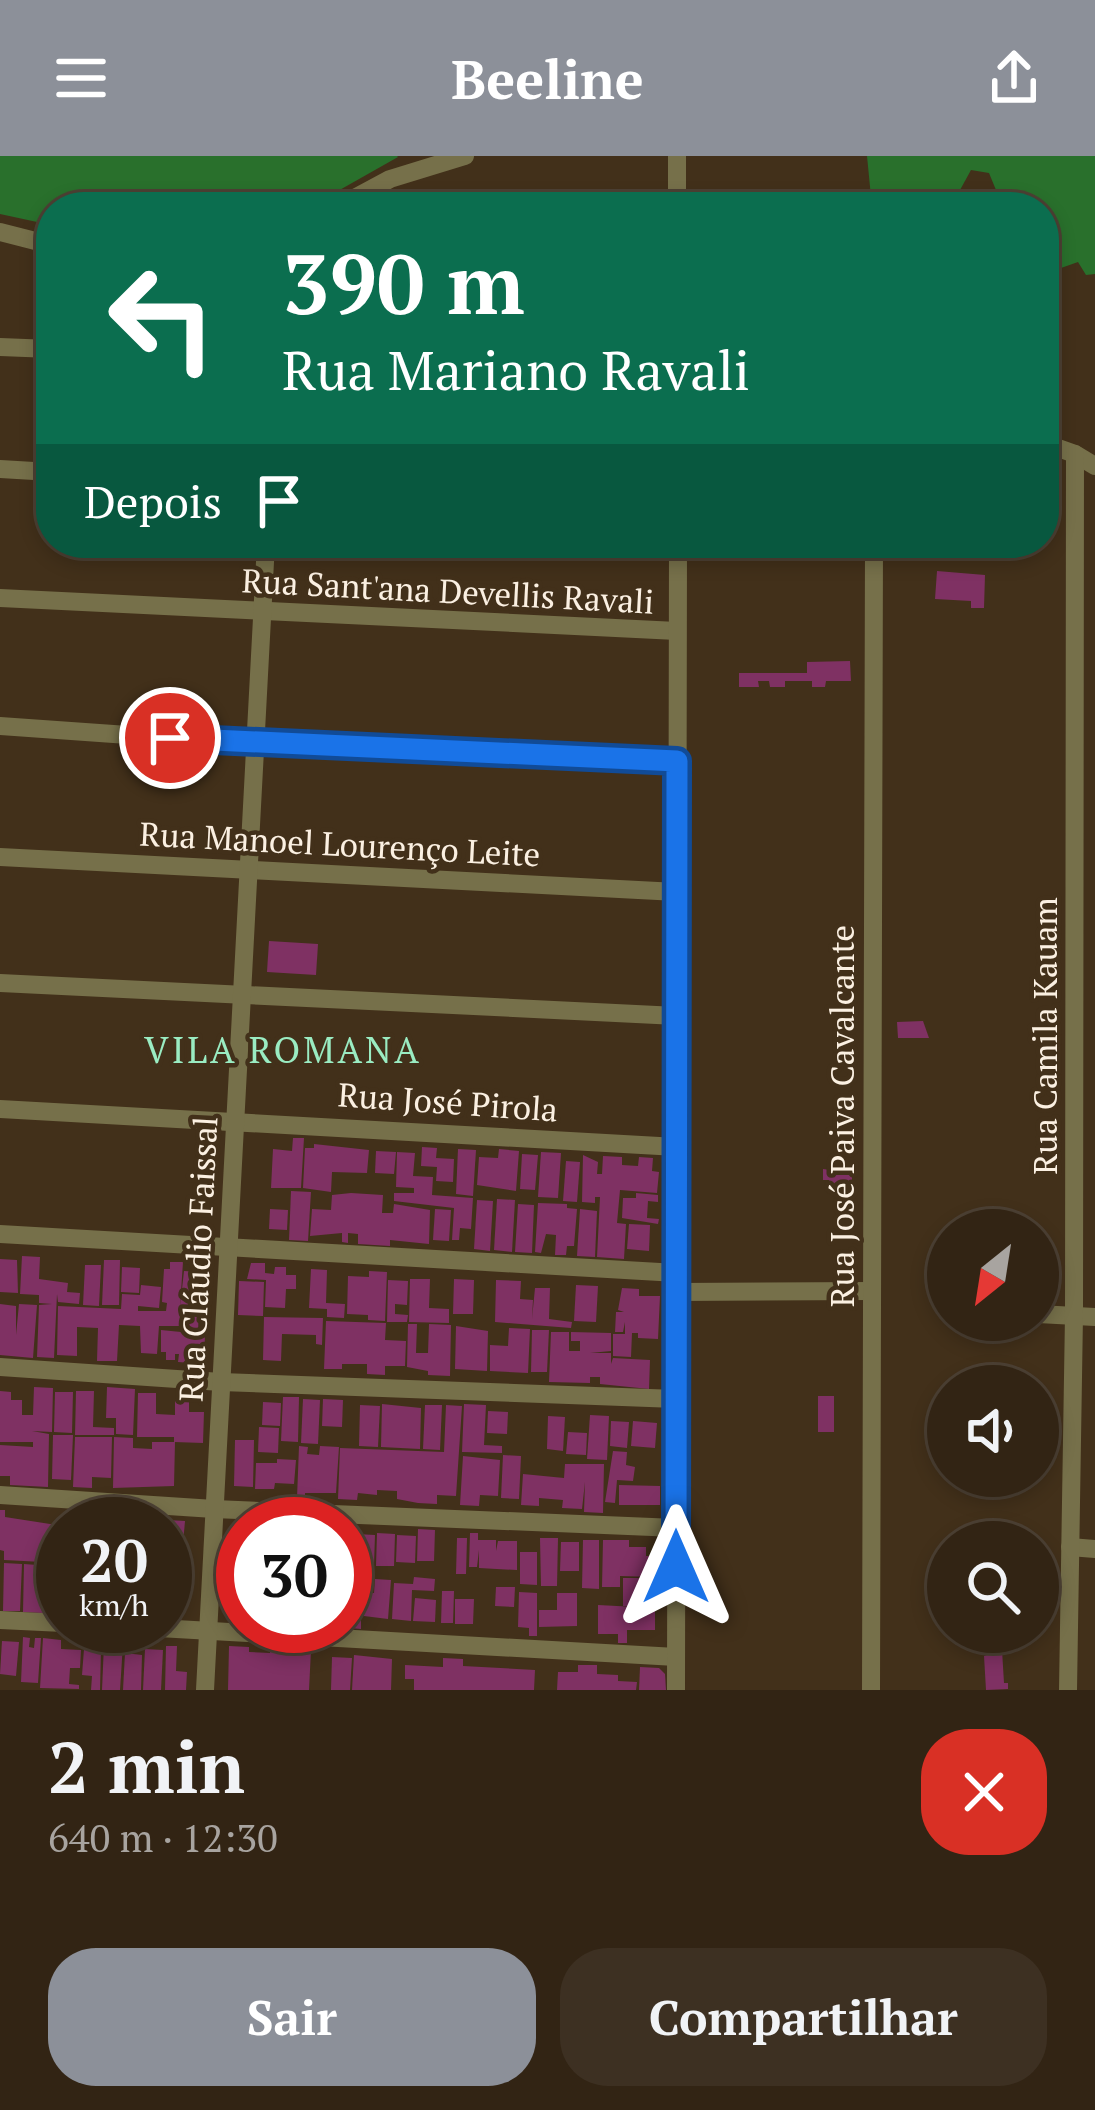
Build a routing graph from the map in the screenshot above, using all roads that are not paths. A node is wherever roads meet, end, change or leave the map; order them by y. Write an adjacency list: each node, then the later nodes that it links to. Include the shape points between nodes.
1 (465, 156): 3 (street)
2 (677, 156): 4 (street)
3 (366, 192)
4 (677, 192)
5 (0, 232): 6 (street)
6 (36, 241)
7 (0, 347): 8 (street)
8 (36, 348)
9 (1059, 448): 10 (street)
10 (1075, 454): 11 (street); 17 (street, Rua Camila Kauam)
11 (1095, 466)
12 (0, 469): 13 (street)
13 (36, 471)
14 (265, 558): 19 (street, Rua Cláudio Faissal)
15 (678, 558): 20 (street)
16 (874, 558): 39 (street, Rua José Paiva Cavalcante)
17 (1085, 592): 21 (street, Rua Camila Kauam)
18 (0, 598): 19 (street, Rua Sant'ana Devellis Ravali)
19 (262, 612): 20 (street, Rua Sant'ana Devellis Ravali); 23 (street, Rua Cláudio Faissal)
20 (677, 632): 24 (street)
21 (1085, 720): 25 (street, Rua Camila Kauam)
22 (0, 726): 23 (street)
23 (255, 744): 24 (street); 27 (street, Rua Cláudio Faissal)
24 (677, 761): 28 (street)
25 (1085, 850): 29 (street, Rua Camila Kauam)
26 (0, 857): 27 (street, Rua Manoel Lourenço Leite)
27 (248, 869): 28 (street, Rua Manoel Lourenço Leite); 31 (street, Rua Cláudio Faissal)
28 (677, 892): 32 (street)
29 (1085, 975): 41 (street, Rua Camila Kauam)
30 (0, 982): 31 (street)
31 (242, 994): 32 (street); 34 (street, Rua Cláudio Faissal)
32 (677, 1016): 35 (street)
33 (0, 1109): 34 (street, Rua José Pirola)
34 (235, 1119): 35 (street, Rua José Pirola); 37 (street, Rua Cláudio Faissal)
35 (677, 1147): 38 (street)
36 (0, 1234): 37 (street)
37 (228, 1249): 38 (street); 44 (street, Rua Cláudio Faissal)
38 (676, 1282): 39 (street); 45 (street)
39 (872, 1291): 58 (street, Rua José Paiva Cavalcante)
40 (1059, 1315): 41 (street)
41 (1074, 1316): 42 (street); 49 (street, Rua Camila Kauam)
42 (1095, 1317)
43 (0, 1367): 44 (street)
44 (221, 1382): 45 (street); 47 (street, Rua Cláudio Faissal)
45 (676, 1400): 48 (street)
46 (0, 1495): 47 (street)
47 (214, 1509): 48 (street); 54 (street, Rua Cláudio Faissal)
48 (676, 1528): 55 (street)
49 (1070, 1547): 50 (street); 59 (street, Rua Camila Kauam)
50 (1095, 1550)
51 (0, 1620): 52 (street)
52 (36, 1622)
53 (192, 1629): 54 (street)
54 (208, 1630): 55 (street); 56 (street, Rua Cláudio Faissal)
55 (676, 1657): 57 (street)
56 (205, 1690)
57 (676, 1690)
58 (872, 1690)
59 (1068, 1690)

